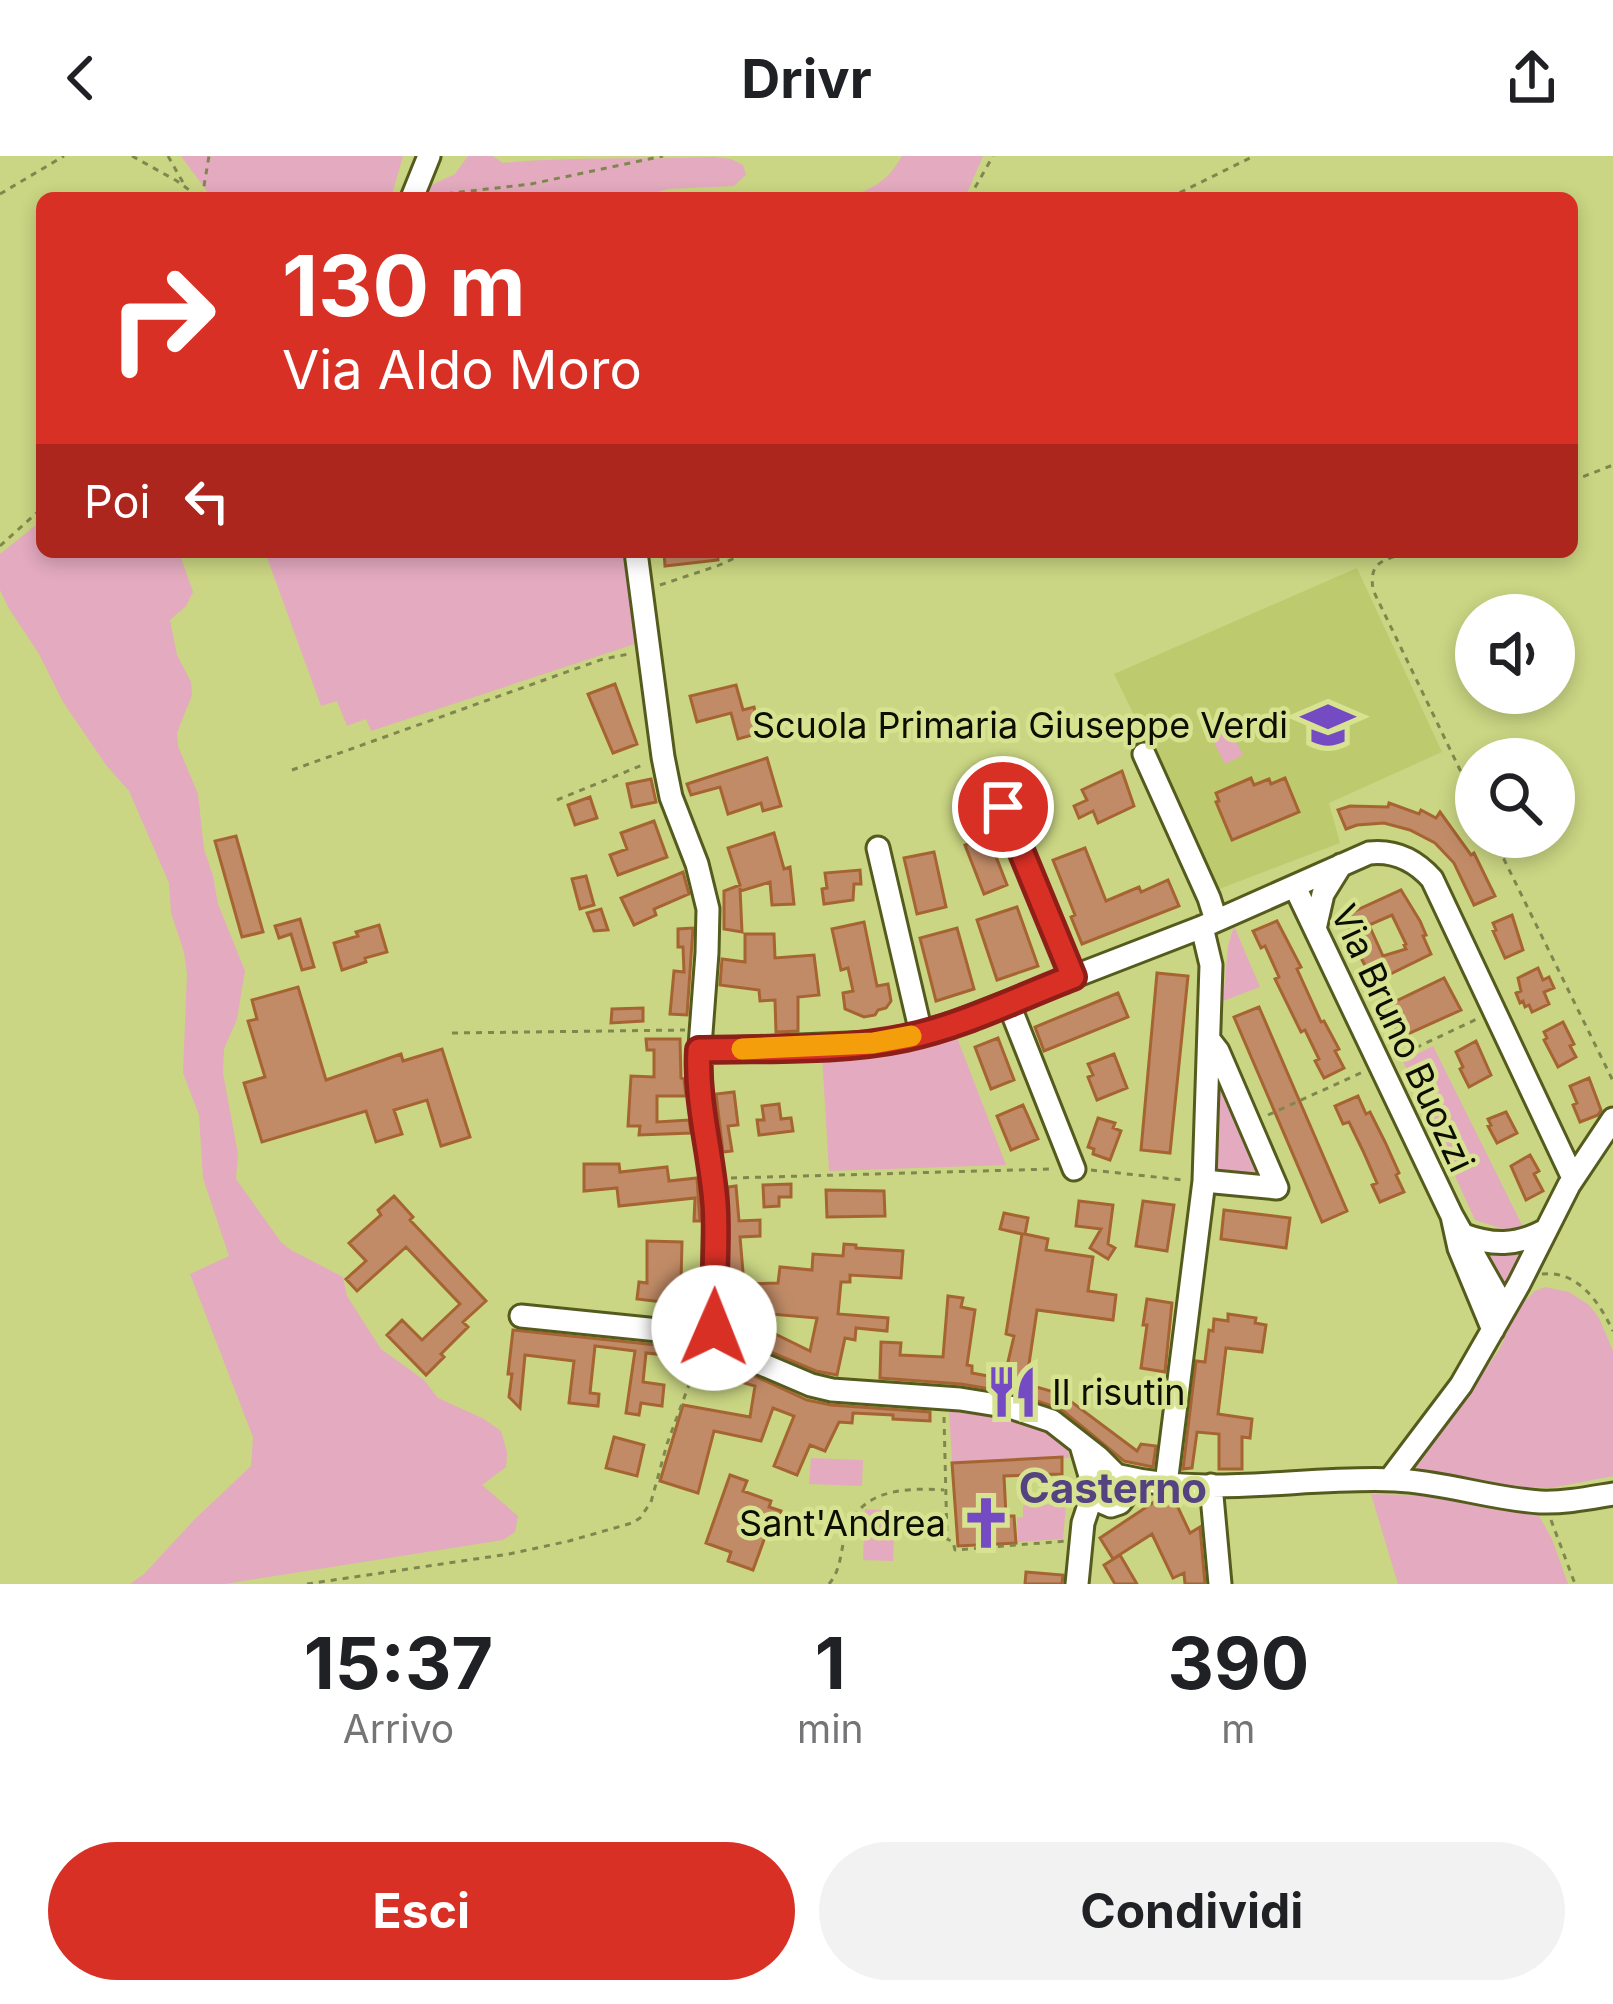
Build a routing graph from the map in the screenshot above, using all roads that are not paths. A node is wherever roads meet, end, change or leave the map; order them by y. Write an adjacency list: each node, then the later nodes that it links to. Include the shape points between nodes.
1 (429, 156): 2 (street)
2 (414, 192)
3 (637, 558): 14 (street, via 670,797 708,909)
4 (1144, 754): 9 (street, via 1209,898)
5 (1003, 807): 11 (street)
6 (878, 848): 13 (street)
7 (1346, 863): 8 (street); 10 (street, via 1323,893); 18 (street, via 1391,853 1432,879)
8 (1295, 887): 9 (street); 10 (street, Via Bruno Buozzi)
9 (1209, 923): 11 (street); 15 (street)
10 (1314, 930): 20 (street, Via Bruno Buozzi)
11 (1073, 977): 12 (street)
12 (1008, 1002): 13 (street); 17 (street)
13 (921, 1034): 14 (street, via 873,1043)
14 (700, 1040): 25 (street)
15 (1210, 1041): 19 (street); 19 (street, via 1277,1187)
16 (1613, 1119): 18 (street)
17 (1074, 1169)
18 (1573, 1178): 21 (street)
19 (1204, 1181): 27 (street)
20 (1457, 1228): 21 (street, via 1512,1244); 22 (street, Via Bruno Buozzi); 24 (street, Via Bruno Buozzi)
21 (1546, 1230): 22 (street)
22 (1504, 1308): 24 (street)
23 (521, 1316): 25 (street)
24 (1493, 1330): 26 (street)
25 (717, 1336): 29 (street, via 811,1385 1035,1414 1080,1445)
26 (1390, 1479): 28 (street); 30 (street, via 1543,1502)
27 (1166, 1484): 28 (street); 29 (street)
28 (1210, 1485): 32 (street)
29 (1111, 1488): 31 (street, via 1076,1540)
30 (1613, 1494)
31 (1077, 1584)
32 (1220, 1584)

